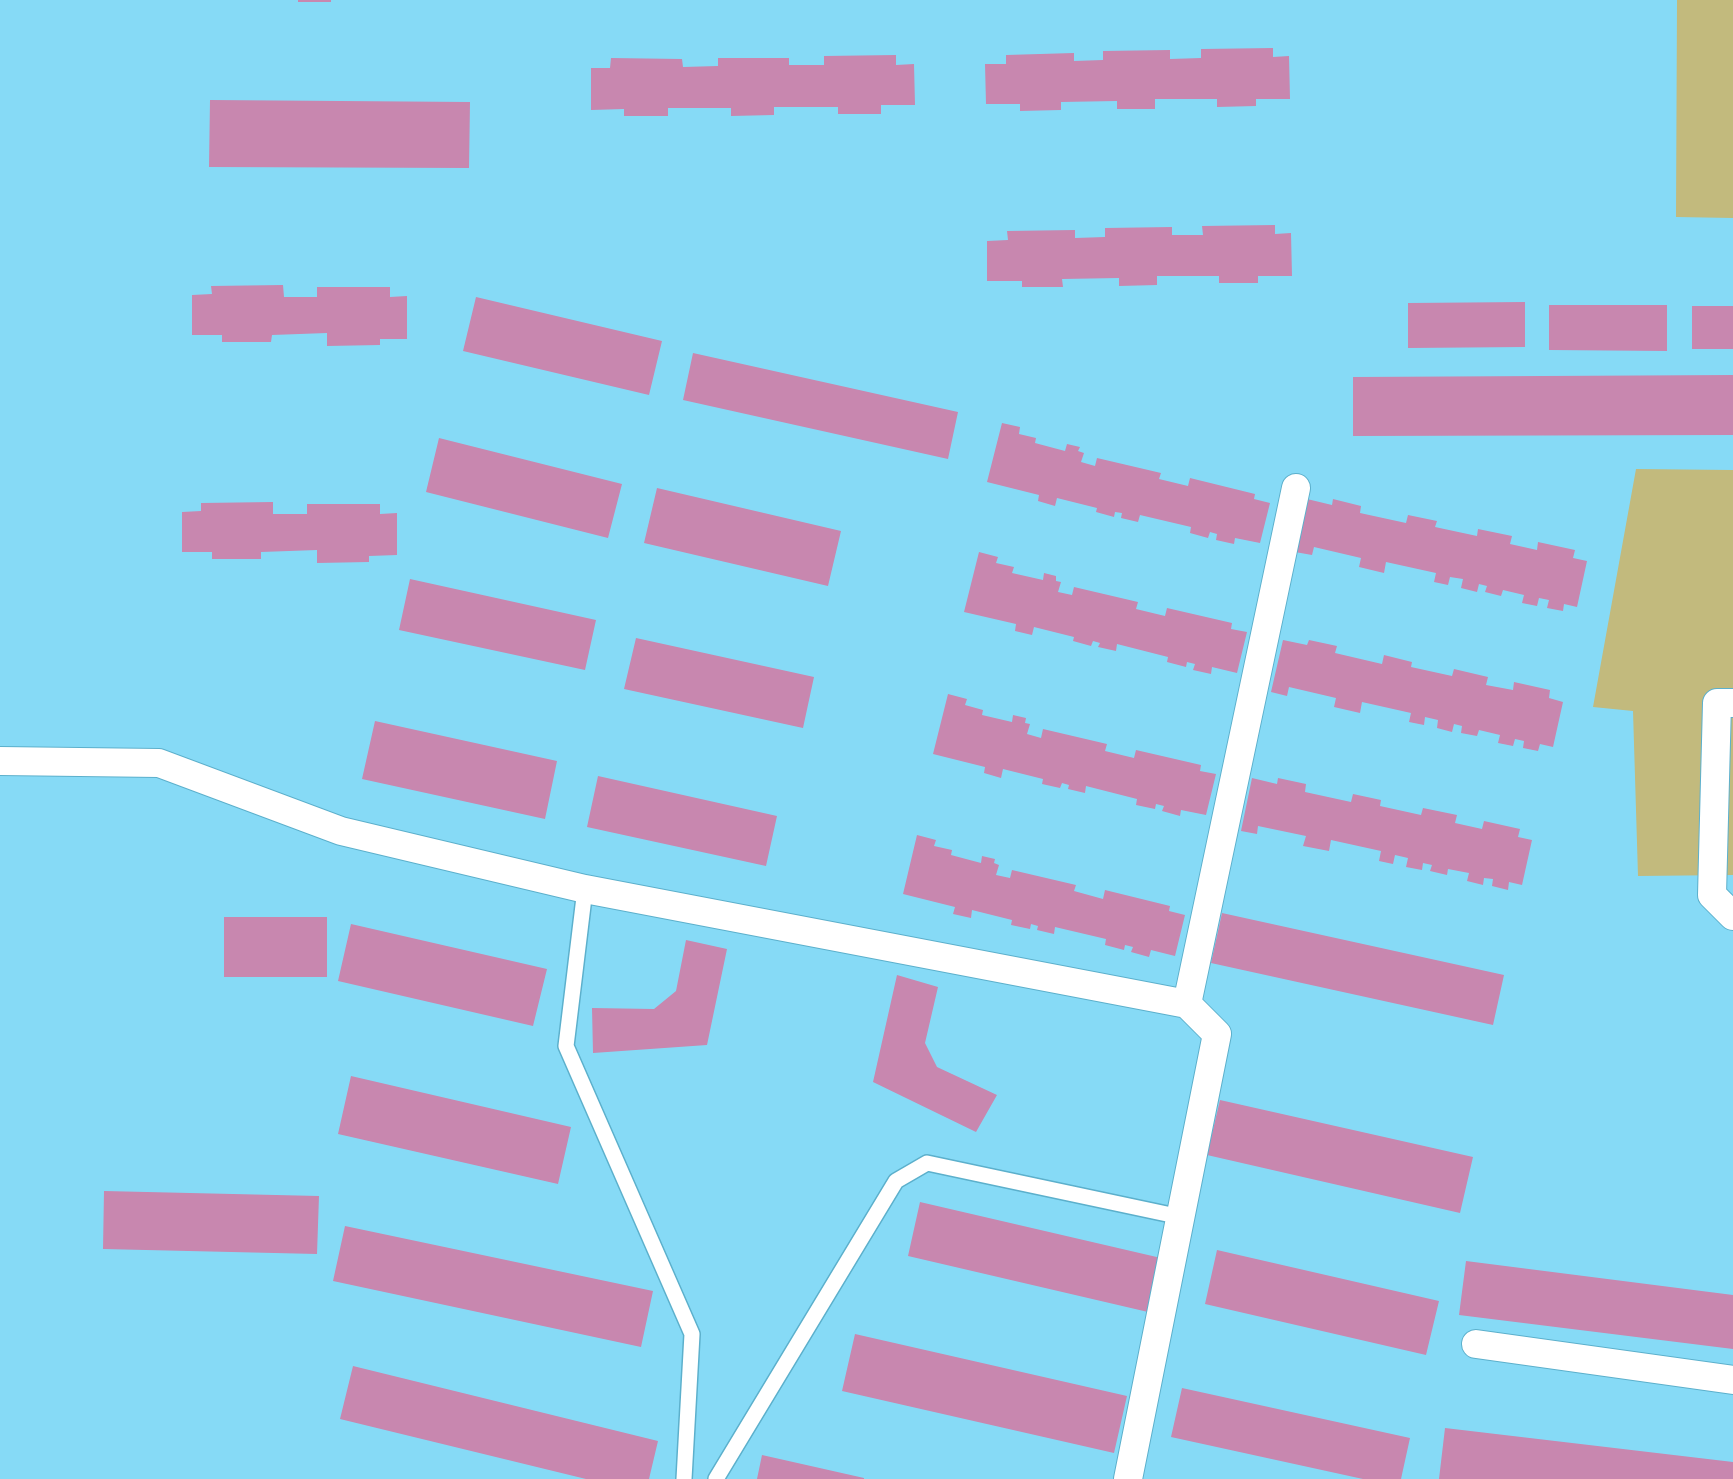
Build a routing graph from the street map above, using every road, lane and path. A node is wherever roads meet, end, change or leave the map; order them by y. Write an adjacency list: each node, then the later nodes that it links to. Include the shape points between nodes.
1 (1296, 488): 6 (street)
2 (1733, 703): 5 (street, via 1717,703 1712,895)
3 (0, 761): 4 (street, via 159,763 341,832)
4 (585, 889): 6 (street); 10 (lane, via 566,1046 692,1334)
5 (1733, 916)
6 (1187, 1004): 7 (street, via 1218,1034)
7 (1181, 1217): 11 (lane, via 927,1163 896,1181); 12 (street)
8 (1476, 1344): 9 (street)
9 (1733, 1380)
10 (684, 1479)
11 (716, 1479)
12 (1128, 1479)

